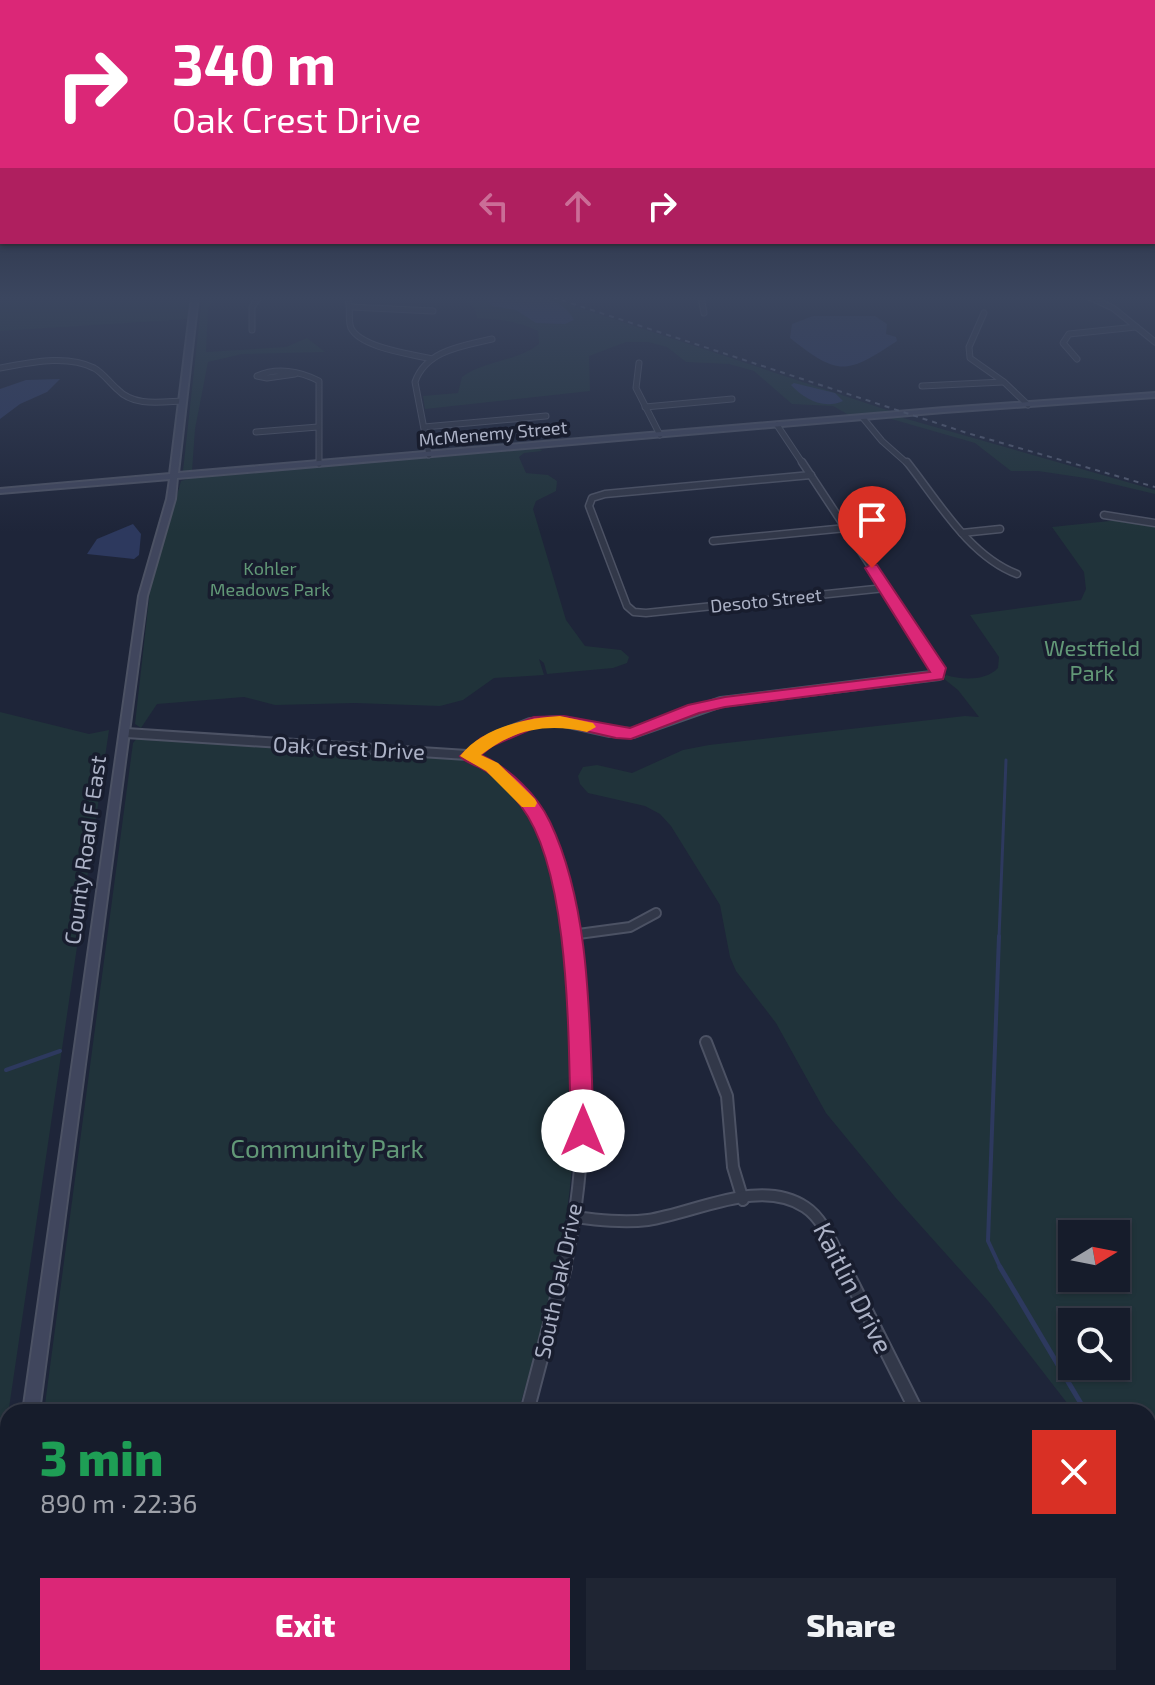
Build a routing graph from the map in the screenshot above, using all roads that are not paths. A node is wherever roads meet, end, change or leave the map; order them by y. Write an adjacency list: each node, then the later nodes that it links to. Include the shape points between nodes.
1 (104, 376): 13 (street, via 129,398)
2 (186, 376): 13 (street, County Road F East)
3 (258, 376): 4 (street)
4 (284, 376)
5 (304, 376): 19 (street, via 320,383)
6 (417, 376): 20 (street)
7 (637, 376): 15 (street)
8 (994, 376): 9 (street)
9 (1004, 382): 10 (street); 14 (street)
10 (922, 386)
11 (1155, 395): 14 (street, McMenemy Street)
12 (732, 399): 15 (street)
13 (183, 401): 26 (street, County Road F East)
14 (1028, 405): 17 (street, McMenemy Street)
15 (645, 407): 22 (street)
16 (546, 416): 20 (street)
17 (863, 418): 18 (street, McMenemy Street); 32 (street, via 903,457)
18 (777, 425): 22 (street, McMenemy Street); 25 (street)
19 (318, 427): 21 (street); 24 (street)
20 (424, 427): 23 (street)
21 (256, 432)
22 (660, 435): 23 (street, McMenemy Street)
23 (429, 455): 24 (street, McMenemy Street)
24 (319, 464): 26 (street, McMenemy Street)
25 (811, 475): 30 (street); 35 (street, Desoto Street, via 589,500 625,603 632,611 646,613)
26 (174, 477): 27 (street, McMenemy Street); 36 (street, County Road F East, via 145,587)
27 (0, 491)
28 (1104, 515): 29 (street)
29 (1155, 523)
30 (846, 528): 33 (street); 35 (street)
31 (1000, 529): 32 (street)
32 (962, 533): 34 (street, via 994,565)
33 (713, 541)
34 (1017, 574)
35 (885, 588): 37 (street, via 939,675 721,702 631,734 564,721 534,722 487,742)
36 (126, 733): 37 (street, Oak Crest Drive); 43 (street, County Road F East)
37 (469, 756): 39 (street, South Oak Drive, via 501,775 541,821)
38 (656, 913): 39 (street, via 630,927)
39 (571, 935): 42 (street, South Oak Drive, via 583,1107)
40 (706, 1042): 41 (street, via 727,1096 733,1167)
41 (743, 1200): 42 (street, Kaitlin Drive, via 649,1220); 45 (street, Kaitlin Drive, via 782,1196 816,1215)
42 (574, 1217): 44 (street, South Oak Drive)
43 (32, 1404)
44 (529, 1404)
45 (913, 1404)

